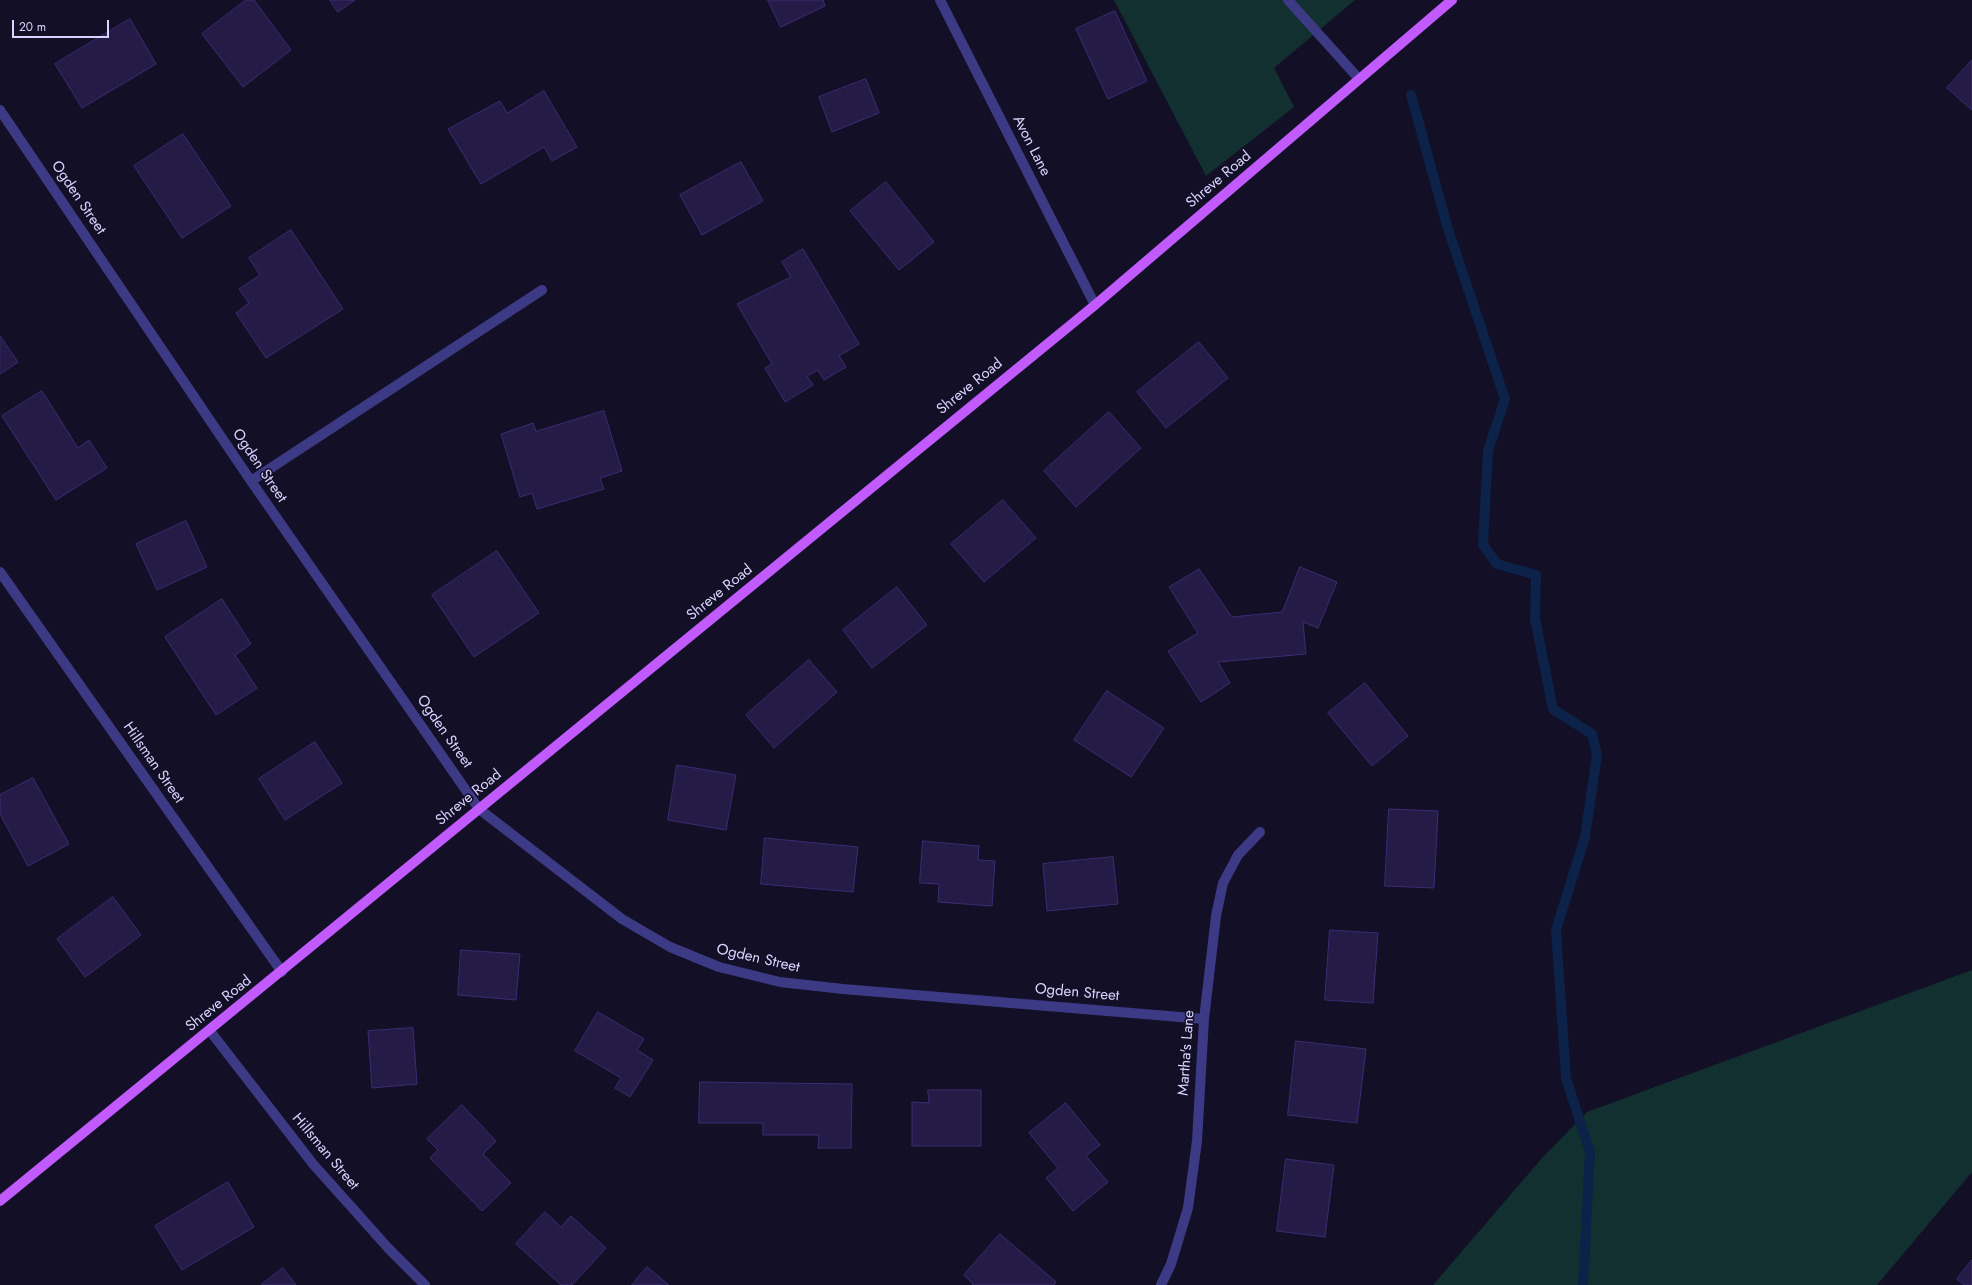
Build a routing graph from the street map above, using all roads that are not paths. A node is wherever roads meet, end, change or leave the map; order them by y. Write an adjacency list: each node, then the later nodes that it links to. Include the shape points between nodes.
1 (940, 0): 7 (street, Avon Lane)
2 (1288, 0): 4 (street)
3 (1452, 0): 4 (main road, Shreve Road)
4 (1359, 79): 7 (main road, Shreve Road)
5 (0, 110): 8 (street, Ogden Street)
6 (542, 290): 8 (street)
7 (1095, 305): 10 (main road, Shreve Road)
8 (251, 481): 10 (street, Ogden Street)
9 (0, 572): 12 (street, Hillsman Street)
10 (479, 809): 12 (main road, Shreve Road); 13 (street, Ogden Street, via 622,919 670,947 719,967 780,982 843,989)
11 (1260, 832): 13 (street, Martha's Lane, via 1238,855 1223,883 1216,916)
12 (282, 972): 14 (main road, Shreve Road)
13 (1204, 1019): 17 (street, Martha's Lane, via 1197,1142 1188,1208 1171,1264)
14 (210, 1031): 15 (main road, Shreve Road); 16 (street, Hillsman Street, via 313,1164)
15 (0, 1201)
16 (425, 1285)
17 (1161, 1285)

